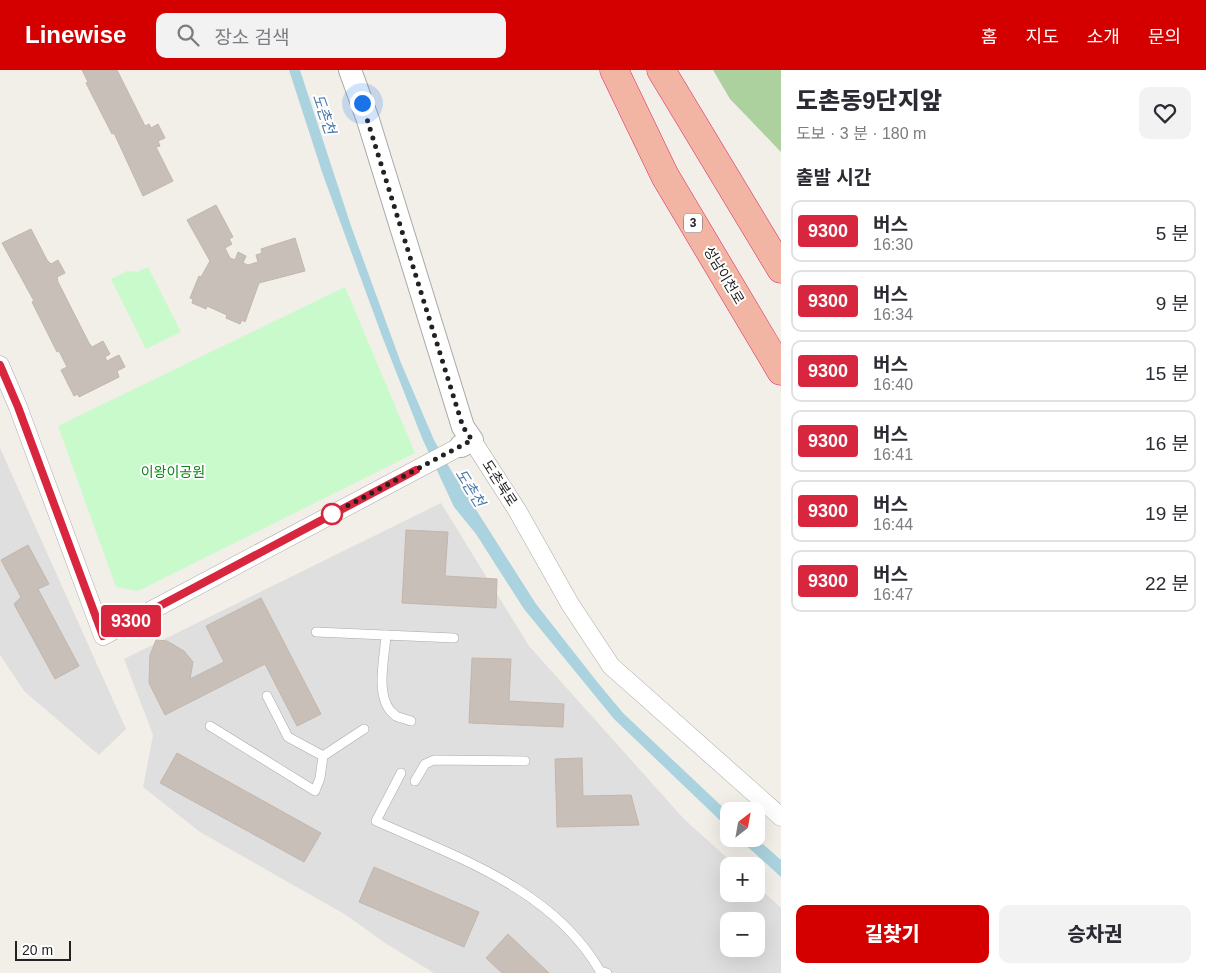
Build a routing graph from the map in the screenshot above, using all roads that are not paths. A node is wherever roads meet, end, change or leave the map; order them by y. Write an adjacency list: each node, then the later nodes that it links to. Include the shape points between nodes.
1 (350, 70): 7 (street, 도촌북로)
2 (614, 70): 6 (highway, 성남이천로 / 3, via 665,176)
3 (661, 70): 4 (highway)
4 (781, 269)
5 (0, 365): 7 (street, via 103,636)
6 (781, 371)
7 (466, 443): 19 (street, 도촌북로, via 517,510 570,604 611,666)
8 (316, 632): 9 (lane)
9 (386, 635): 10 (lane); 12 (lane, via 384,696 388,708 397,716)
10 (454, 638)
11 (267, 696): 15 (lane, via 288,737)
12 (411, 721)
13 (210, 726): 15 (lane, via 315,791)
14 (364, 729): 15 (lane)
15 (323, 756)
16 (525, 761): 18 (lane, via 434,760 425,764)
17 (401, 773): 20 (lane, via 376,821 519,889 555,915 589,951 600,971)
18 (415, 781)
19 (781, 817)
20 (607, 973)

